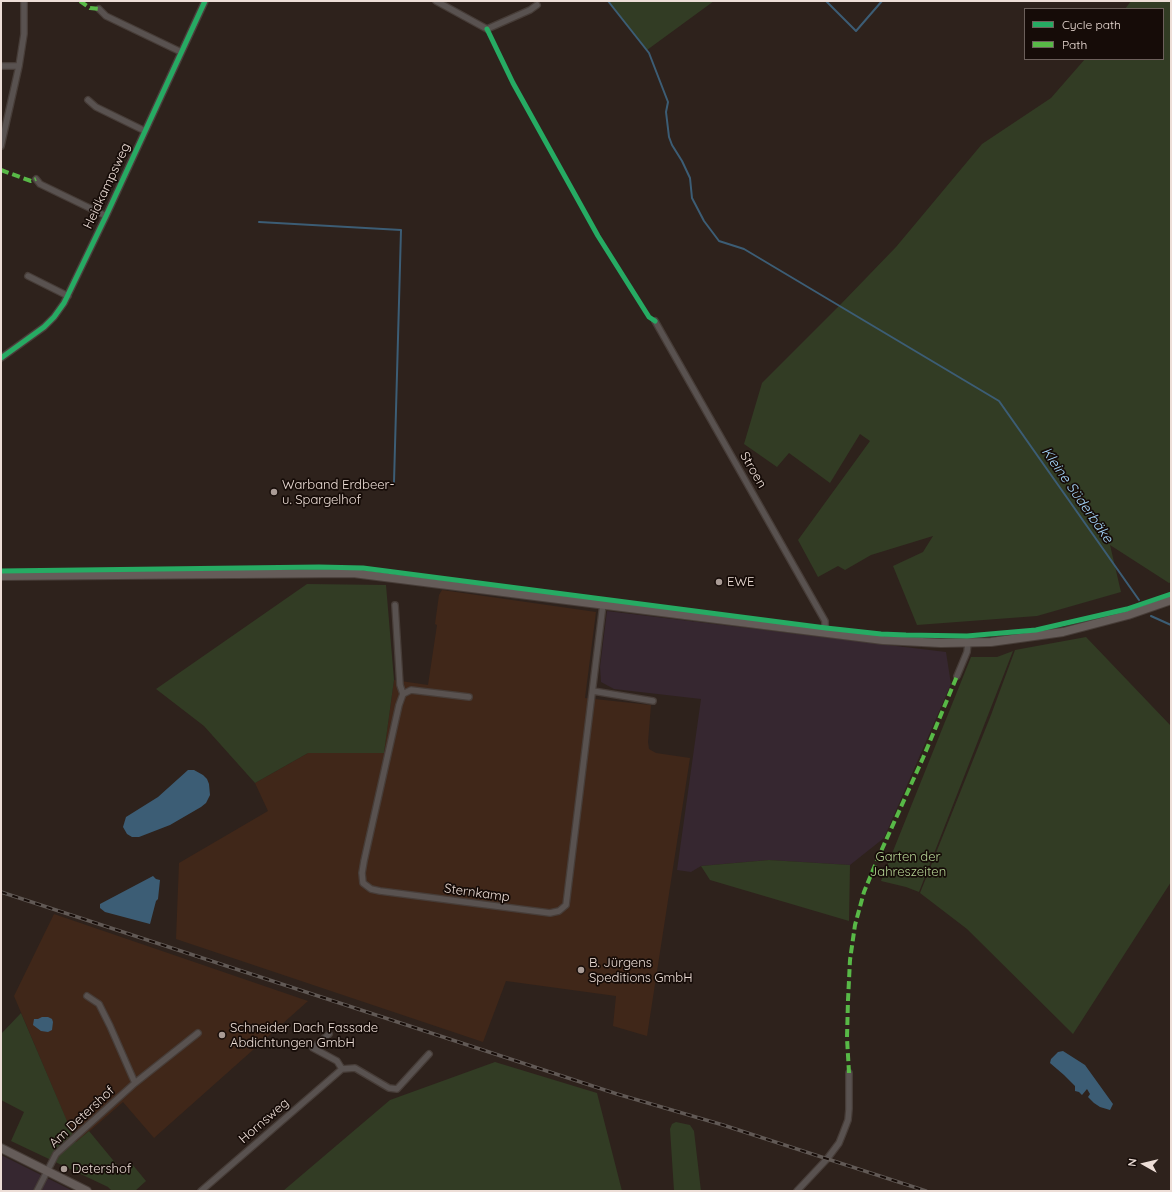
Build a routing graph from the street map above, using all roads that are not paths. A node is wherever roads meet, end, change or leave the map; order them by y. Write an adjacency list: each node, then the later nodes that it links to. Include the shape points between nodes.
1 (24, 1): 8 (street, via 24,34)
2 (205, 1): 6 (street, Heidkampsweg)
3 (436, 1): 4 (street, via 487,29)
4 (537, 5)
5 (99, 9): 6 (street, via 106,16)
6 (181, 52): 10 (street, Heidkampsweg)
7 (1, 66): 8 (street)
8 (20, 66): 11 (street)
9 (88, 100): 10 (street, via 96,107)
10 (145, 131): 14 (street, Heidkampsweg)
11 (2, 138): 12 (street)
12 (1, 146)
13 (36, 179): 14 (street, via 40,184)
14 (106, 216): 16 (street, Heidkampsweg)
15 (28, 276): 16 (street)
16 (68, 296): 18 (street, Heidkampsweg, via 44,327)
17 (655, 321): 23 (street, Stroen, via 825,621)
18 (1, 358)
19 (1, 576): 21 (main road, via 353,573)
20 (1171, 600): 24 (main road, via 1128,615 1063,632)
21 (603, 604): 23 (main road); 26 (street, Sternkamp)
22 (395, 605): 27 (street, Sternkamp, via 400,685)
23 (825, 633): 24 (main road, via 883,640)
24 (968, 643): 25 (street)
25 (957, 676)
26 (593, 691): 27 (street, Sternkamp, via 566,905 559,911 550,913 380,891 371,889 363,883 364,861); 29 (street)
27 (403, 694): 28 (street, via 411,690)
28 (469, 697)
29 (653, 701)
30 (87, 996): 36 (street, via 99,1004)
31 (198, 1033): 36 (street, Am Detershof)
32 (329, 1034): 34 (street, via 313,1048 337,1062)
33 (429, 1054): 34 (street, via 397,1089 389,1088 355,1068)
34 (342, 1069): 41 (street, Hornsweg)
35 (849, 1073): 42 (street, via 848,1120 843,1133 827,1159)
36 (135, 1083): 38 (street, Am Detershof, via 56,1154)
37 (1, 1148): 38 (main road)
38 (47, 1171): 39 (street, Am Detershof); 40 (main road)
39 (37, 1191)
40 (87, 1191)
41 (201, 1191)
42 (797, 1191)

